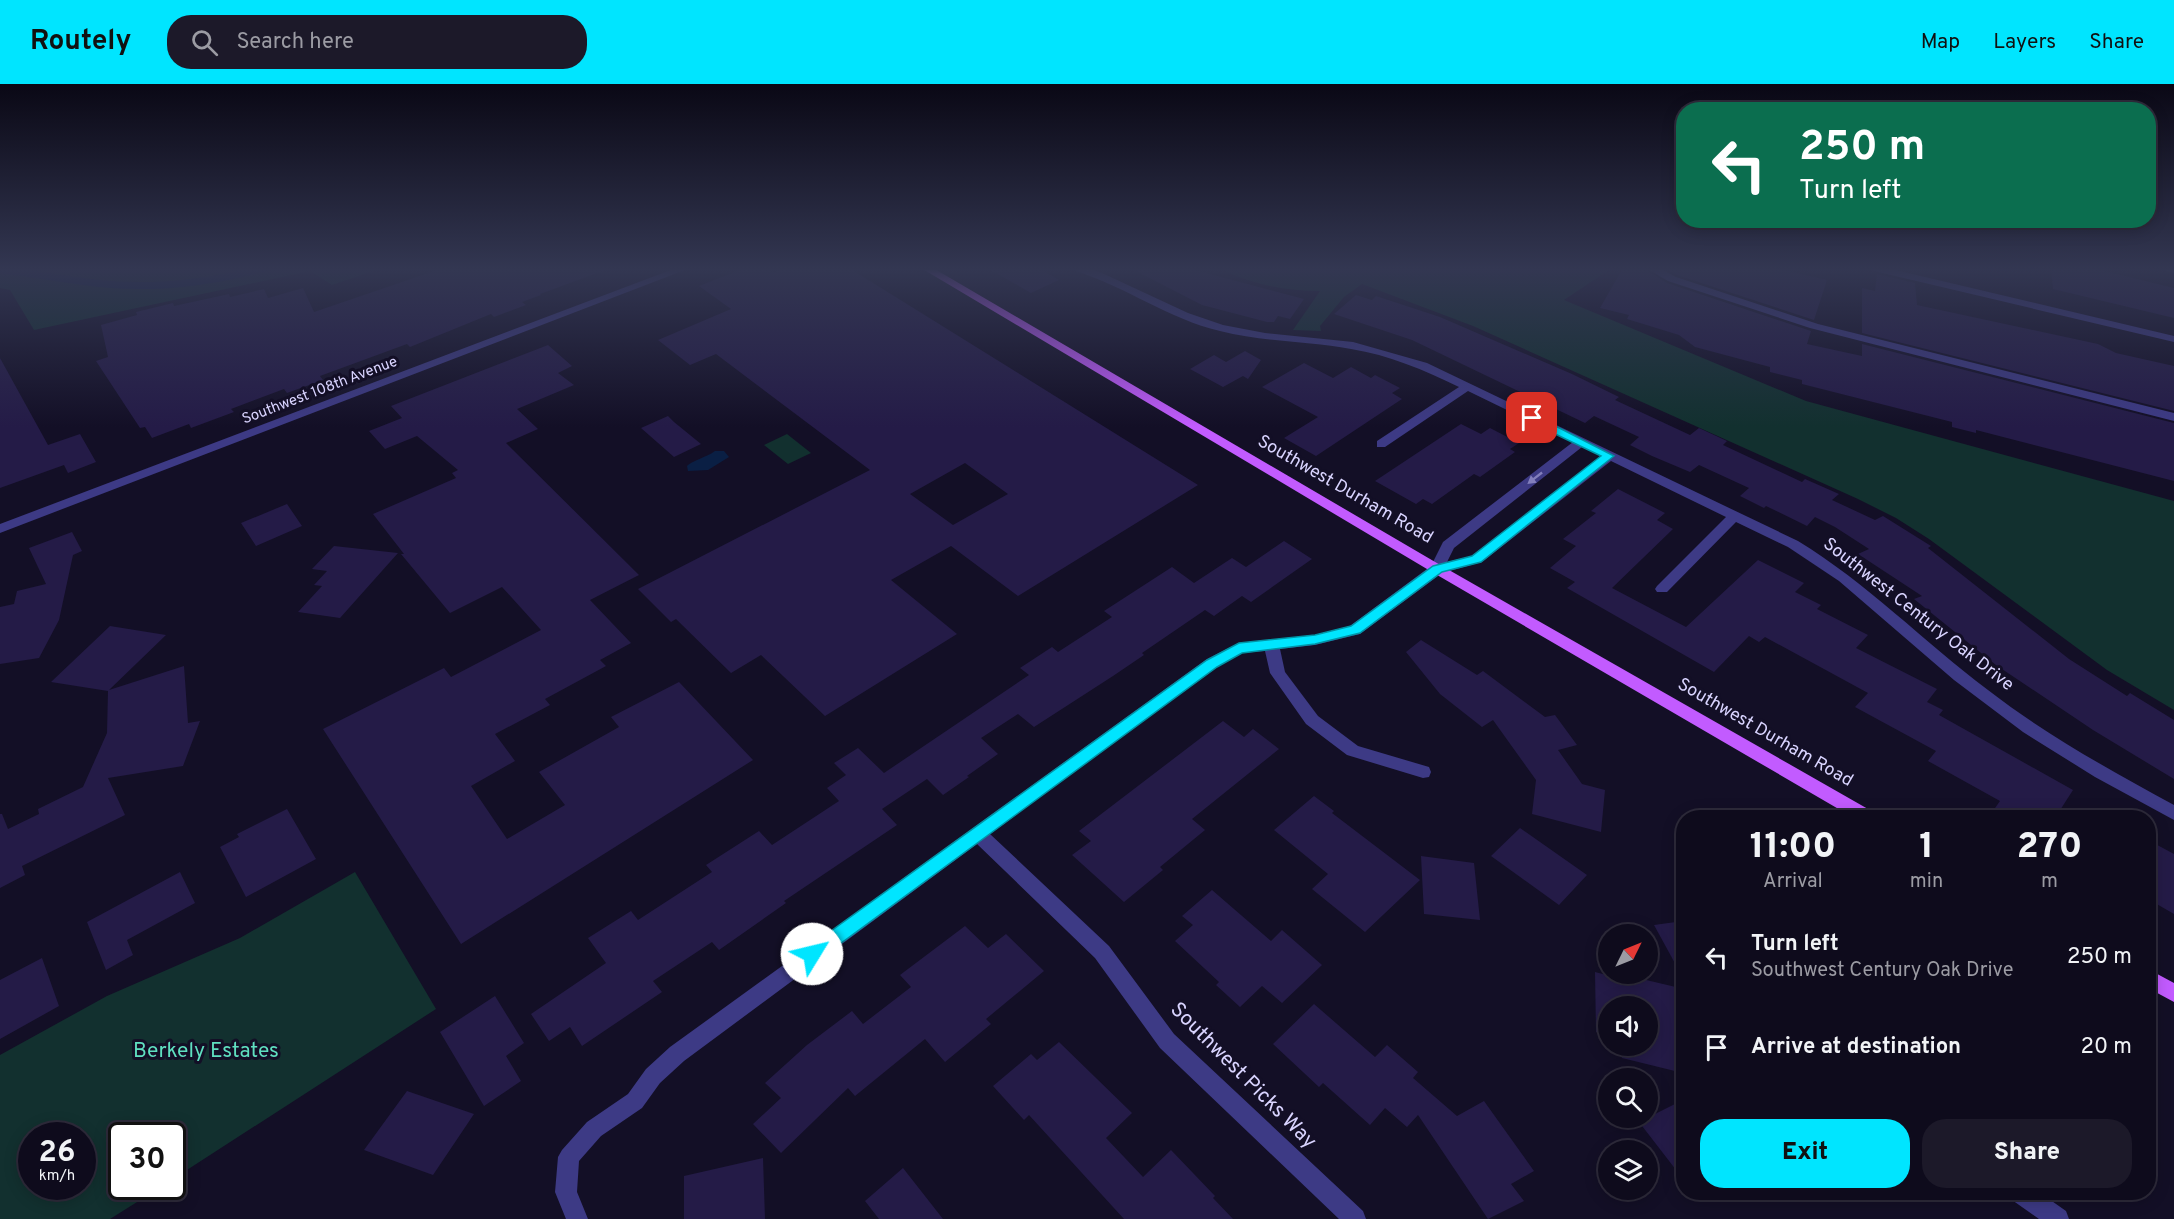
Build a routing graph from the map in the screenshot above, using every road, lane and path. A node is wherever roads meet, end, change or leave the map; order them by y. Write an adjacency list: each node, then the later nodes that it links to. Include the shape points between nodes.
1 (546, 321): 13 (street, Southwest 108th Avenue)
2 (1016, 321): 14 (main road, Southwest Durham Road)
3 (1198, 321): 7 (street, Southwest Century Oak Drive, via 1292,341 1384,352 1423,365)
4 (1796, 321): 8 (street)
5 (2098, 321): 6 (street)
6 (2174, 339)
7 (1466, 387): 9 (street, Southwest Century Oak Drive); 10 (street)
8 (2174, 417)
9 (1581, 442): 11 (street, Southwest Century Oak Drive); 14 (street, one-way to 14, via 1448,545)
10 (1381, 444)
11 (1609, 456): 12 (street, Southwest Century Oak Drive); 14 (street, via 1477,559)
12 (1734, 516): 15 (street); 19 (street, Southwest Century Oak Drive, via 1818,558 1983,695 2076,757)
13 (0, 529)
14 (1437, 569): 16 (street, via 1355,630); 18 (main road, Southwest Durham Road)
15 (1662, 589)
16 (1271, 645): 17 (street, via 1278,673 1311,720 1353,751); 20 (street, via 1239,648 1212,663)
17 (1423, 772)
18 (1855, 810)
19 (2174, 813)
20 (978, 834): 24 (street, via 677,1054 653,1076 636,1101 594,1129 568,1157 566,1192); 25 (street, Southwest Picks Way, via 1102,952 1167,1041)
21 (2156, 983): 22 (main road)
22 (2174, 993)
23 (2031, 1200): 26 (street)
24 (577, 1219)
25 (1355, 1219)
26 (2058, 1219)

